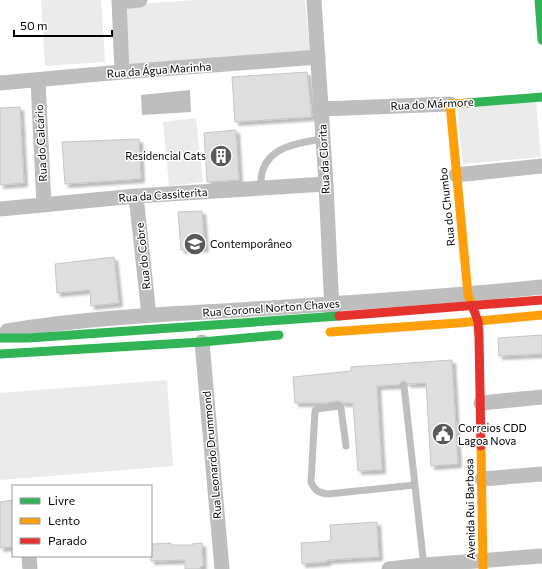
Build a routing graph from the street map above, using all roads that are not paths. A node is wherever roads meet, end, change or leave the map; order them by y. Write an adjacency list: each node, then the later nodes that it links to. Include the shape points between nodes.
1 (140, 0): 4 (street)
2 (314, 0): 6 (street, Rua da Clorita)
3 (539, 0): 5 (main road)
4 (119, 1): 7 (street)
5 (542, 40)
6 (318, 57): 7 (street, Rua da Água Marinha); 12 (street, Rua da Clorita)
7 (122, 72): 9 (street, Rua da Água Marinha)
8 (0, 79): 9 (street, Rua da Água Marinha)
9 (38, 81): 19 (street, Rua do Calcário)
10 (542, 97): 11 (main road, Rua do Mármore)
11 (450, 104): 12 (street, Rua do Mármore); 15 (main road, Rua do Chumbo)
12 (321, 109): 13 (street, Rua da Clorita)
13 (323, 139): 16 (street, Rua da Clorita); 17 (lane, via 299,142 277,152 263,170)
14 (542, 166): 15 (street)
15 (456, 174): 22 (main road, Rua do Chumbo)
16 (326, 184): 17 (street, Rua da Cassiterita); 24 (street, Rua da Clorita)
17 (261, 188): 18 (street, Rua da Cassiterita)
18 (136, 196): 19 (street, Rua da Cassiterita); 25 (street, Rua do Cobre)
19 (44, 205): 20 (street, Rua da Cassiterita)
20 (0, 209)
21 (542, 287): 22 (street, Rua Coronel Norton Chaves)
22 (470, 300): 23 (main road, Rua Coronel Norton Chaves); 24 (street, Rua Coronel Norton Chaves); 27 (main road, Avenida Rui Barbosa)
23 (542, 300)
24 (332, 311): 25 (street, Rua Coronel Norton Chaves); 31 (main road, Rua Coronel Norton Chaves, via 29,338)
25 (149, 315): 28 (street, Rua Coronel Norton Chaves)
26 (542, 315): 27 (main road)
27 (478, 321): 29 (main road); 36 (main road, Avenida Rui Barbosa)
28 (0, 332)
29 (323, 332)
30 (291, 334): 32 (main road)
31 (0, 338)
32 (202, 342): 33 (main road); 46 (street, Rua Leonardo Drummond)
33 (0, 354)
34 (404, 386): 40 (lane)
35 (542, 397): 36 (street)
36 (481, 403): 39 (main road, Avenida Rui Barbosa)
37 (346, 446): 40 (lane, via 341,408 339,406 316,409 310,482 314,490 328,494)
38 (542, 474): 39 (street)
39 (482, 479): 43 (main road, Avenida Rui Barbosa)
40 (415, 485): 44 (lane)
41 (542, 556): 43 (street)
42 (29, 557): 45 (street)
43 (483, 565): 44 (street)
44 (424, 567): 47 (street)
45 (30, 569)
46 (222, 569)
47 (389, 569)

